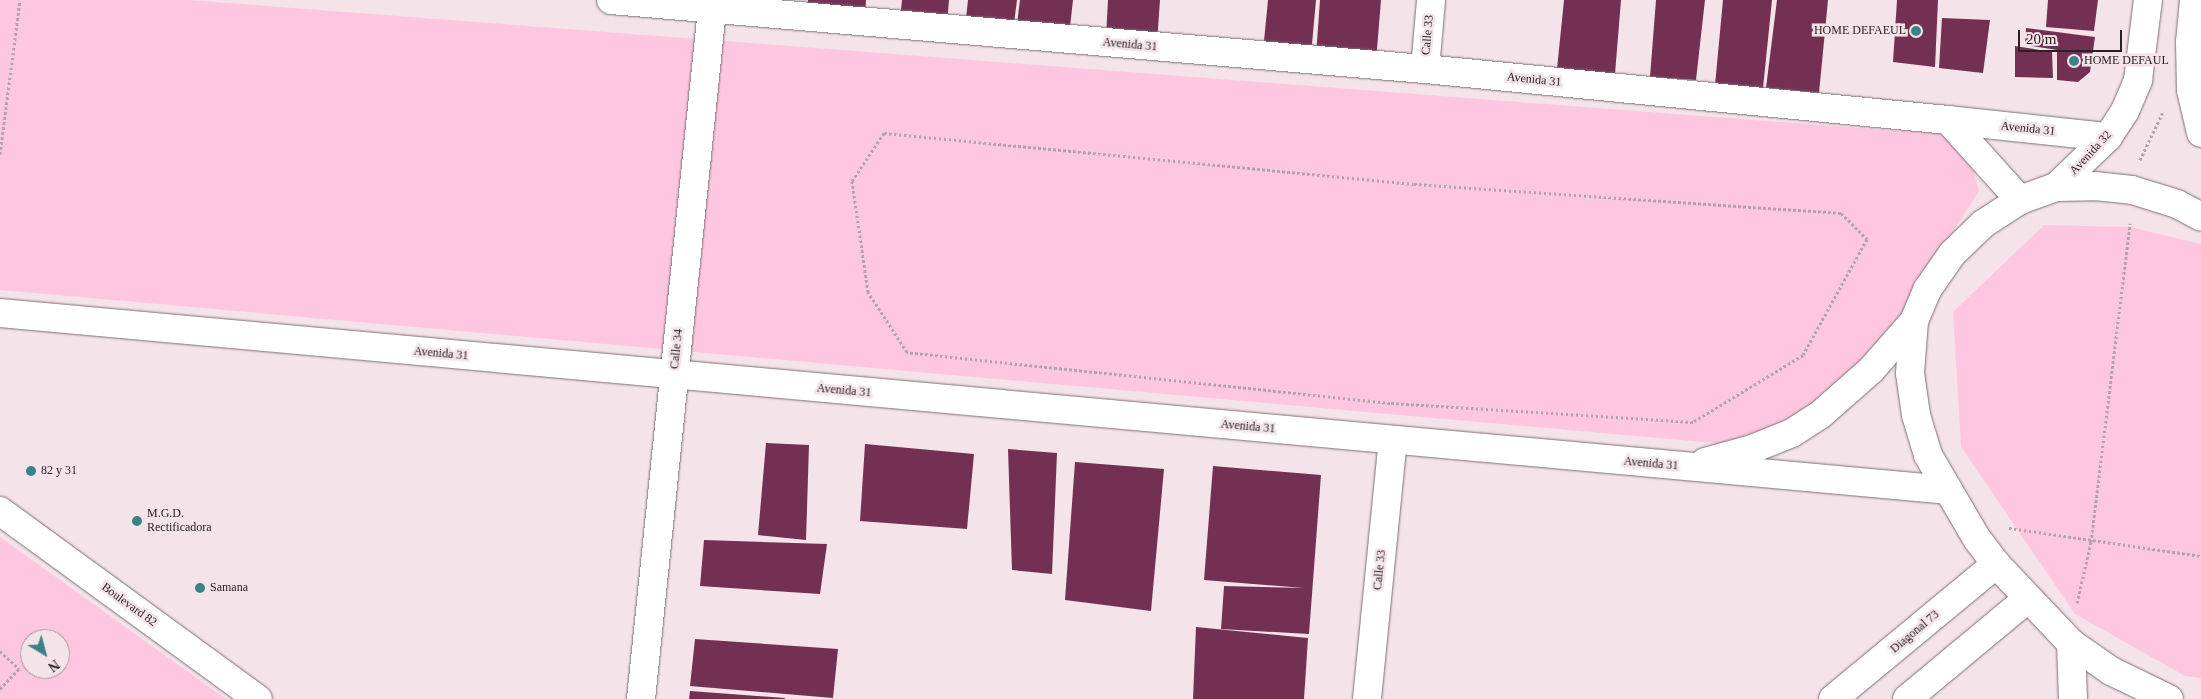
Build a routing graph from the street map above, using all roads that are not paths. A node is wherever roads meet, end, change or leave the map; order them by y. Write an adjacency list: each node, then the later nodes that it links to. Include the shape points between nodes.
1 (611, 0): 5 (main road, Avenida 31)
2 (1431, 0): 6 (main road, Calle 33)
3 (2148, 0): 9 (main road, Avenida 32, via 2138,80 2125,111)
4 (2194, 0): 8 (main road, via 2190,42 2192,90)
5 (712, 5): 6 (main road, Avenida 31); 15 (main road, Calle 34)
6 (1425, 69): 7 (main road, Avenida 31)
7 (1948, 120): 9 (main road, Avenida 31); 11 (main road)
8 (2201, 133)
9 (2108, 138): 10 (main road, Avenida 32)
10 (2056, 187): 11 (main road); 12 (main road, via 2095,186 2132,190 2177,204)
11 (2020, 200): 14 (main road, via 1983,224 1952,254 1927,290)
12 (2201, 217)
13 (0, 313): 15 (main road, Avenida 31)
14 (1914, 321): 17 (main road, Avenida 31, via 1871,370 1820,416 1792,434); 18 (main road, via 1910,373 1916,415 1928,455)
15 (674, 375): 16 (main road, Avenida 31); 24 (main road, Calle 34)
16 (1393, 440): 17 (main road, Avenida 31); 25 (main road, Calle 33)
17 (1688, 467): 18 (main road, Avenida 31)
18 (1947, 490): 20 (main road)
19 (0, 511): 23 (main road, Boulevard 82)
20 (1996, 564): 21 (main road); 26 (main road, Diagonal 73)
21 (2027, 599): 22 (main road); 27 (main road)
22 (2065, 637): 28 (main road); 29 (main road, via 2111,671)
23 (258, 699)
24 (642, 699)
25 (1367, 699)
26 (1833, 699)
27 (1907, 699)
28 (2073, 699)
29 (2169, 699)

